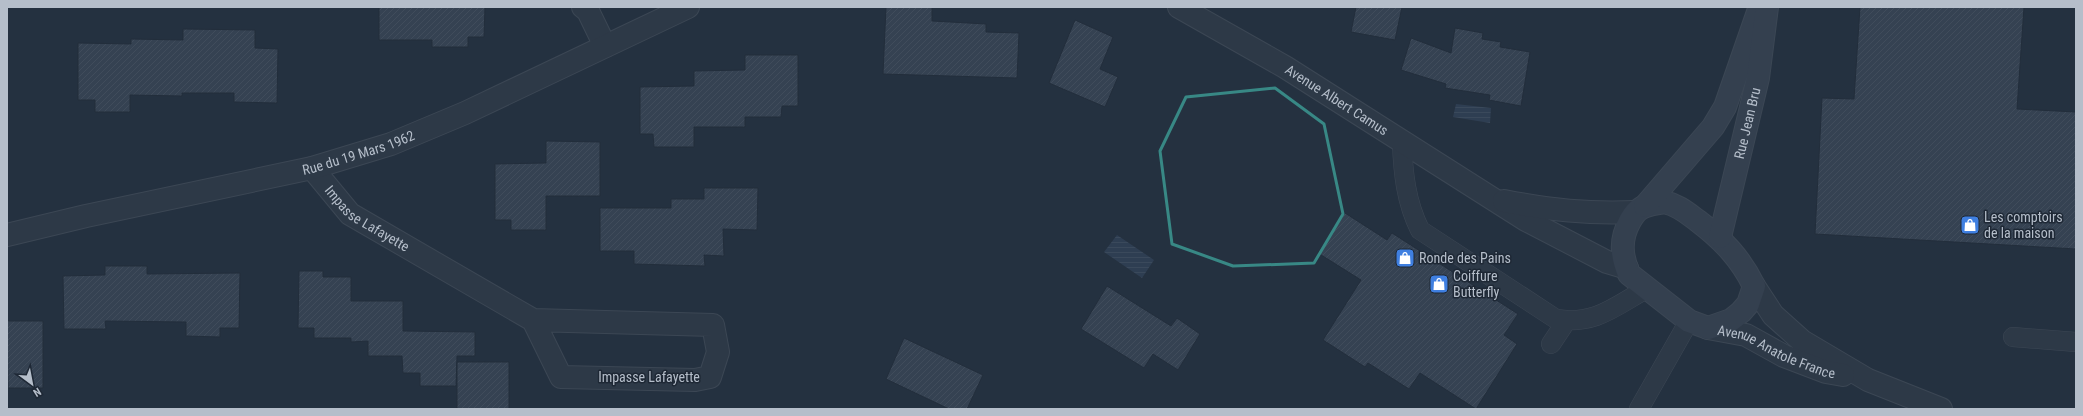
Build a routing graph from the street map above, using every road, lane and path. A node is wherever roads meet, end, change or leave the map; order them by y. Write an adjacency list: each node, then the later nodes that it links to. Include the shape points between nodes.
1 (583, 7): 6 (street, via 588,11)
2 (688, 7): 6 (street, Rue du 19 Mars 1962)
3 (1179, 7): 7 (street, Avenue Albert Camus, via 1285,67)
4 (1760, 7): 10 (street, Rue Jean Bru, via 1725,107 1713,127)
5 (1767, 7): 12 (street, Rue Jean Bru, via 1758,78)
6 (604, 46): 8 (street, Rue du 19 Mars 1962, via 465,114 391,144)
7 (1402, 142): 9 (street, Avenue Albert Camus); 17 (lane, via 1403,177 1412,214 1420,230 1556,319)
8 (312, 168): 11 (street, Rue du 19 Mars 1962); 16 (street, Impasse Lafayette, via 350,214)
9 (1491, 198): 10 (street, Avenue Albert Camus, via 1549,210 1594,213); 13 (street, Avenue Albert Camus, via 1526,220 1607,262)
10 (1640, 209): 12 (street, via 1664,202 1674,204); 13 (street, via 1623,236)
11 (7, 235)
12 (1720, 237): 14 (street, via 1746,270)
13 (1626, 268): 15 (street)
14 (1754, 286): 18 (street, via 1748,304 1731,320); 22 (street, Avenue Anatole France, via 1773,316 1802,341)
15 (1646, 289): 17 (lane, via 1593,318); 18 (street)
16 (533, 320): 16 (street, Impasse Lafayette, via 561,377 695,380 710,377 718,352 713,325)
17 (1567, 320): 21 (lane)
18 (1698, 325): 22 (street, Avenue Anatole France, via 1746,335 1791,359 1826,372); 23 (lane)
19 (2013, 337): 20 (lane)
20 (2076, 342)
21 (1552, 344)
22 (1868, 380): 24 (street, Avenue Anatole France)
23 (1639, 409)
24 (1941, 409)

